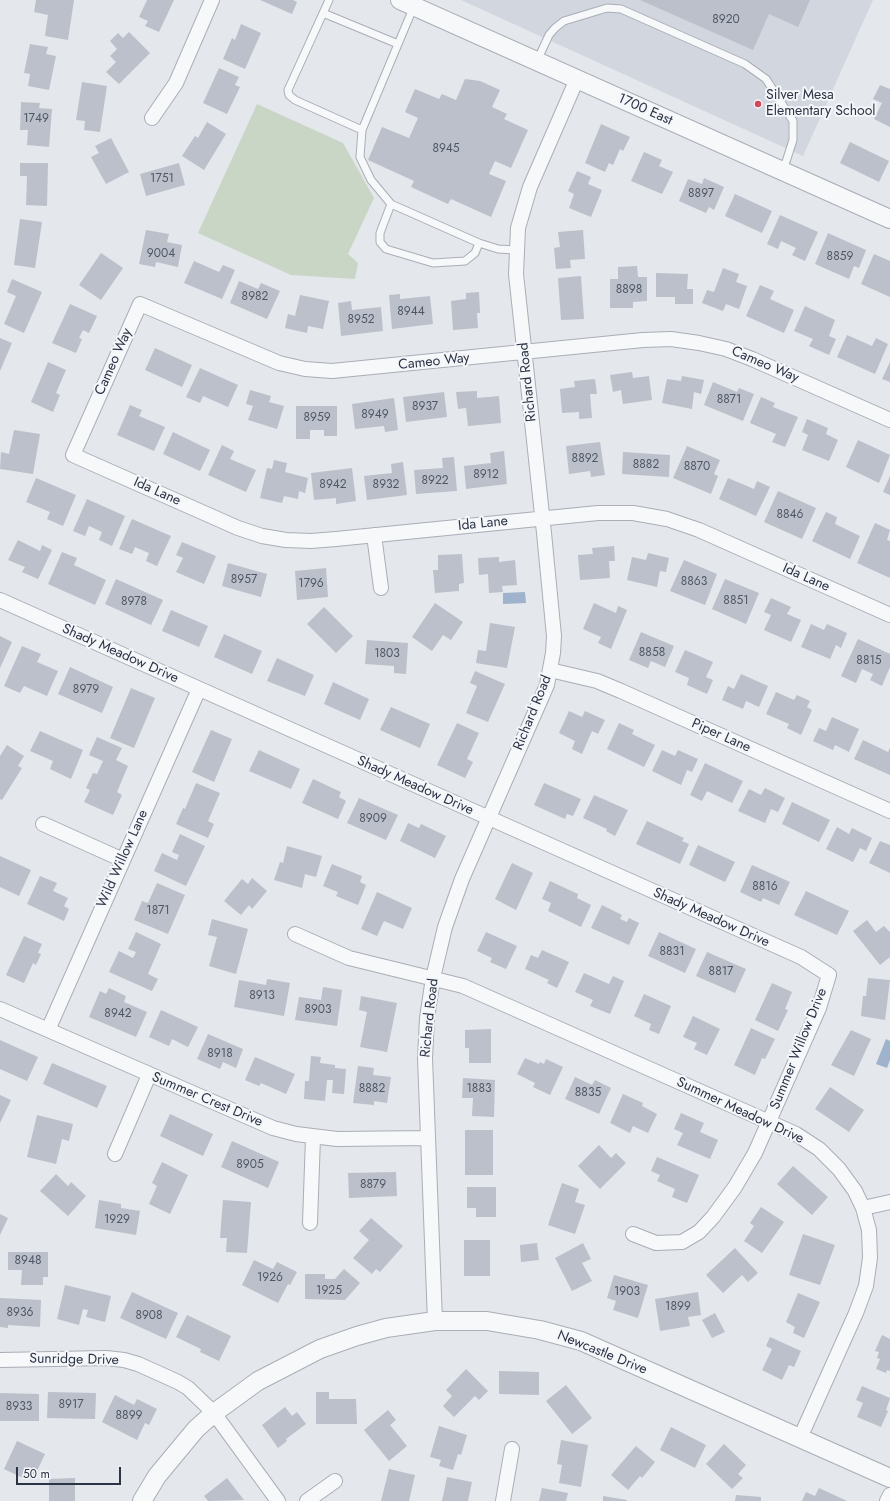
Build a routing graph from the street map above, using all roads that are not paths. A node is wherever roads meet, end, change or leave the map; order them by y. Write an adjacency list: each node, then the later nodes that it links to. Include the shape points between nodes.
1 (212, 0): 8 (street, via 176,82)
2 (329, 0): 4 (lane)
3 (407, 3): 5 (lane); 6 (street, 1700 East)
4 (323, 13): 5 (lane); 9 (lane, via 288,90 289,95)
5 (398, 44): 9 (lane)
6 (537, 61): 7 (street, 1700 East); 10 (lane, via 549,34 564,21 607,8 621,9 738,61 766,79 792,121 794,140)
7 (577, 79): 10 (street, 1700 East); 14 (street, Richard Road, via 522,209)
8 (152, 118)
9 (362, 130): 11 (lane, via 360,156 371,180)
10 (783, 171): 12 (street, 1700 East)
11 (391, 204): 13 (lane); 13 (lane, via 380,233 380,242 386,249 433,263 465,261 475,253)
12 (890, 219)
13 (479, 243): 14 (lane)
14 (516, 250): 15 (street, Richard Road)
15 (524, 352): 16 (street, Cameo Way, via 643,340 699,342 752,359); 17 (street, Cameo Way, via 358,370 305,369 279,364 140,304); 18 (street, Richard Road)
16 (890, 420)
17 (73, 455): 19 (street, Ida Lane, via 238,528 262,536 311,541)
18 (543, 519): 19 (street, Ida Lane); 22 (street, Ida Lane, via 598,513 633,513 667,519 699,530); 23 (street, Richard Road, via 554,636)
19 (374, 535): 20 (street)
20 (381, 588)
21 (0, 600): 24 (street, Shady Meadow Drive)
22 (890, 615)
23 (550, 670): 25 (street, Piper Lane, via 597,681); 26 (street, Richard Road, via 540,704)
24 (199, 689): 26 (street, Shady Meadow Drive); 28 (street, Wild Willow Lane)
25 (890, 811)
26 (488, 818): 30 (street, Shady Meadow Drive, via 801,958); 31 (street, Richard Road, via 447,920)
27 (43, 824): 28 (street)
28 (123, 860): 33 (street, Wild Willow Lane)
29 (295, 934): 31 (street, Summer Meadow Drive, via 349,958)
30 (829, 975): 35 (street, Summer Willow Drive, via 819,1008)
31 (433, 978): 35 (street, Summer Meadow Drive, via 463,986); 37 (street, Richard Road, via 425,1058)
32 (0, 1008): 33 (street, Summer Crest Drive)
33 (48, 1030): 34 (street, Summer Crest Drive)
34 (149, 1075): 36 (street, Summer Crest Drive, via 272,1128); 38 (street)
35 (769, 1122): 40 (street, Summer Meadow Drive, via 796,1134 819,1149 839,1169 855,1191); 42 (street, Summer Willow Drive, via 735,1187 699,1232 682,1242 656,1243)
36 (313, 1137): 37 (street, Summer Crest Drive, via 357,1140); 41 (street)
37 (427, 1138): 43 (street, Richard Road)
38 (115, 1154)
39 (890, 1202): 40 (street)
40 (863, 1208): 46 (street, Summer Meadow Drive, via 869,1230 870,1258 866,1286)
41 (310, 1223)
42 (633, 1234)
43 (434, 1321): 45 (street, Newcastle Drive, via 386,1328 320,1349 258,1380); 46 (street, Newcastle Drive, via 487,1321 540,1330 581,1341)
44 (0, 1360): 45 (street, Sunridge Drive, via 106,1358 138,1364 156,1370 188,1388)
45 (214, 1413): 51 (street, Newcastle Drive, via 196,1429 157,1476); 52 (street, Sunridge Drive)
46 (800, 1438): 48 (street, Newcastle Drive)
47 (512, 1450): 54 (street)
48 (890, 1478)
49 (335, 1481): 53 (street)
50 (890, 1495): 55 (street)
51 (142, 1501)
52 (278, 1501)
53 (306, 1501)
54 (503, 1501)
55 (887, 1501)

